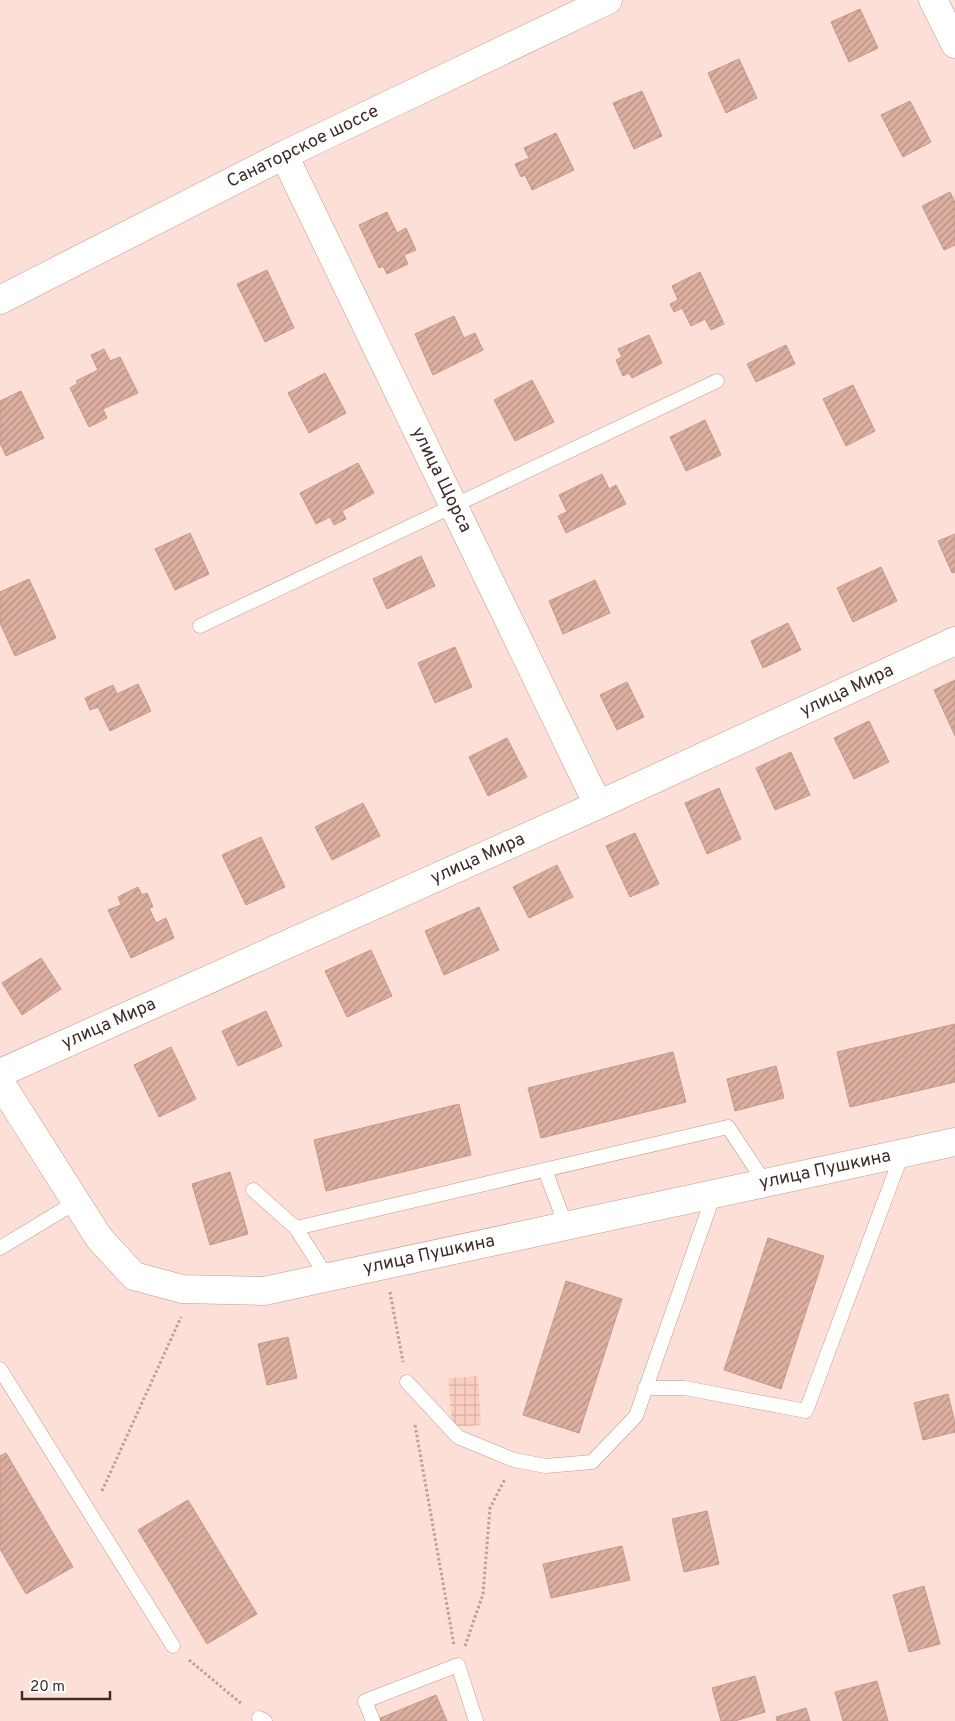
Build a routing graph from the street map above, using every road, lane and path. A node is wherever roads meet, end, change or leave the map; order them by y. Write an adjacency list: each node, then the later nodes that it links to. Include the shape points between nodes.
1 (608, 0): 4 (street, Санаторское шоссе)
2 (933, 0): 3 (street)
3 (955, 44)
4 (284, 155): 5 (street, Санаторское шоссе); 7 (street, улица Щорса)
5 (0, 300)
6 (717, 381): 7 (lane)
7 (454, 505): 8 (lane); 10 (street, улица Щорса)
8 (200, 626)
9 (955, 641): 10 (street, улица Мира)
10 (598, 805): 11 (street, улица Мира)
11 (0, 1073)
12 (0, 1082): 19 (street, улица Пушкина)
13 (955, 1142): 14 (street, улица Пушкина)
14 (902, 1154): 16 (street, улица Пушкина); 28 (lane, via 806,1411 685,1388)
15 (545, 1170): 16 (lane, via 728,1127); 20 (lane); 21 (lane)
16 (765, 1183): 18 (street, улица Пушкина)
17 (253, 1190): 21 (lane)
18 (714, 1194): 20 (street, улица Пушкина); 28 (lane)
19 (76, 1202): 22 (lane); 25 (street, улица Пушкина, via 99,1238 134,1276 182,1289)
20 (566, 1226): 23 (street, улица Пушкина)
21 (296, 1228): 24 (lane)
22 (0, 1248)
23 (385, 1265): 24 (street, улица Пушкина); 27 (path)
24 (327, 1277): 25 (street, улица Пушкина, via 264,1291)
25 (194, 1289): 30 (path)
26 (0, 1369): 30 (lane)
27 (407, 1382): 29 (lane, via 458,1437); 32 (path)
28 (645, 1388): 29 (lane, via 636,1416 592,1462 546,1466)
29 (514, 1460): 32 (path, via 490,1508 483,1594)
30 (91, 1515): 31 (lane)
31 (172, 1646): 33 (path)
32 (458, 1665): 34 (lane, via 365,1701); 35 (lane)
33 (262, 1720)
34 (373, 1721)
35 (476, 1721)

